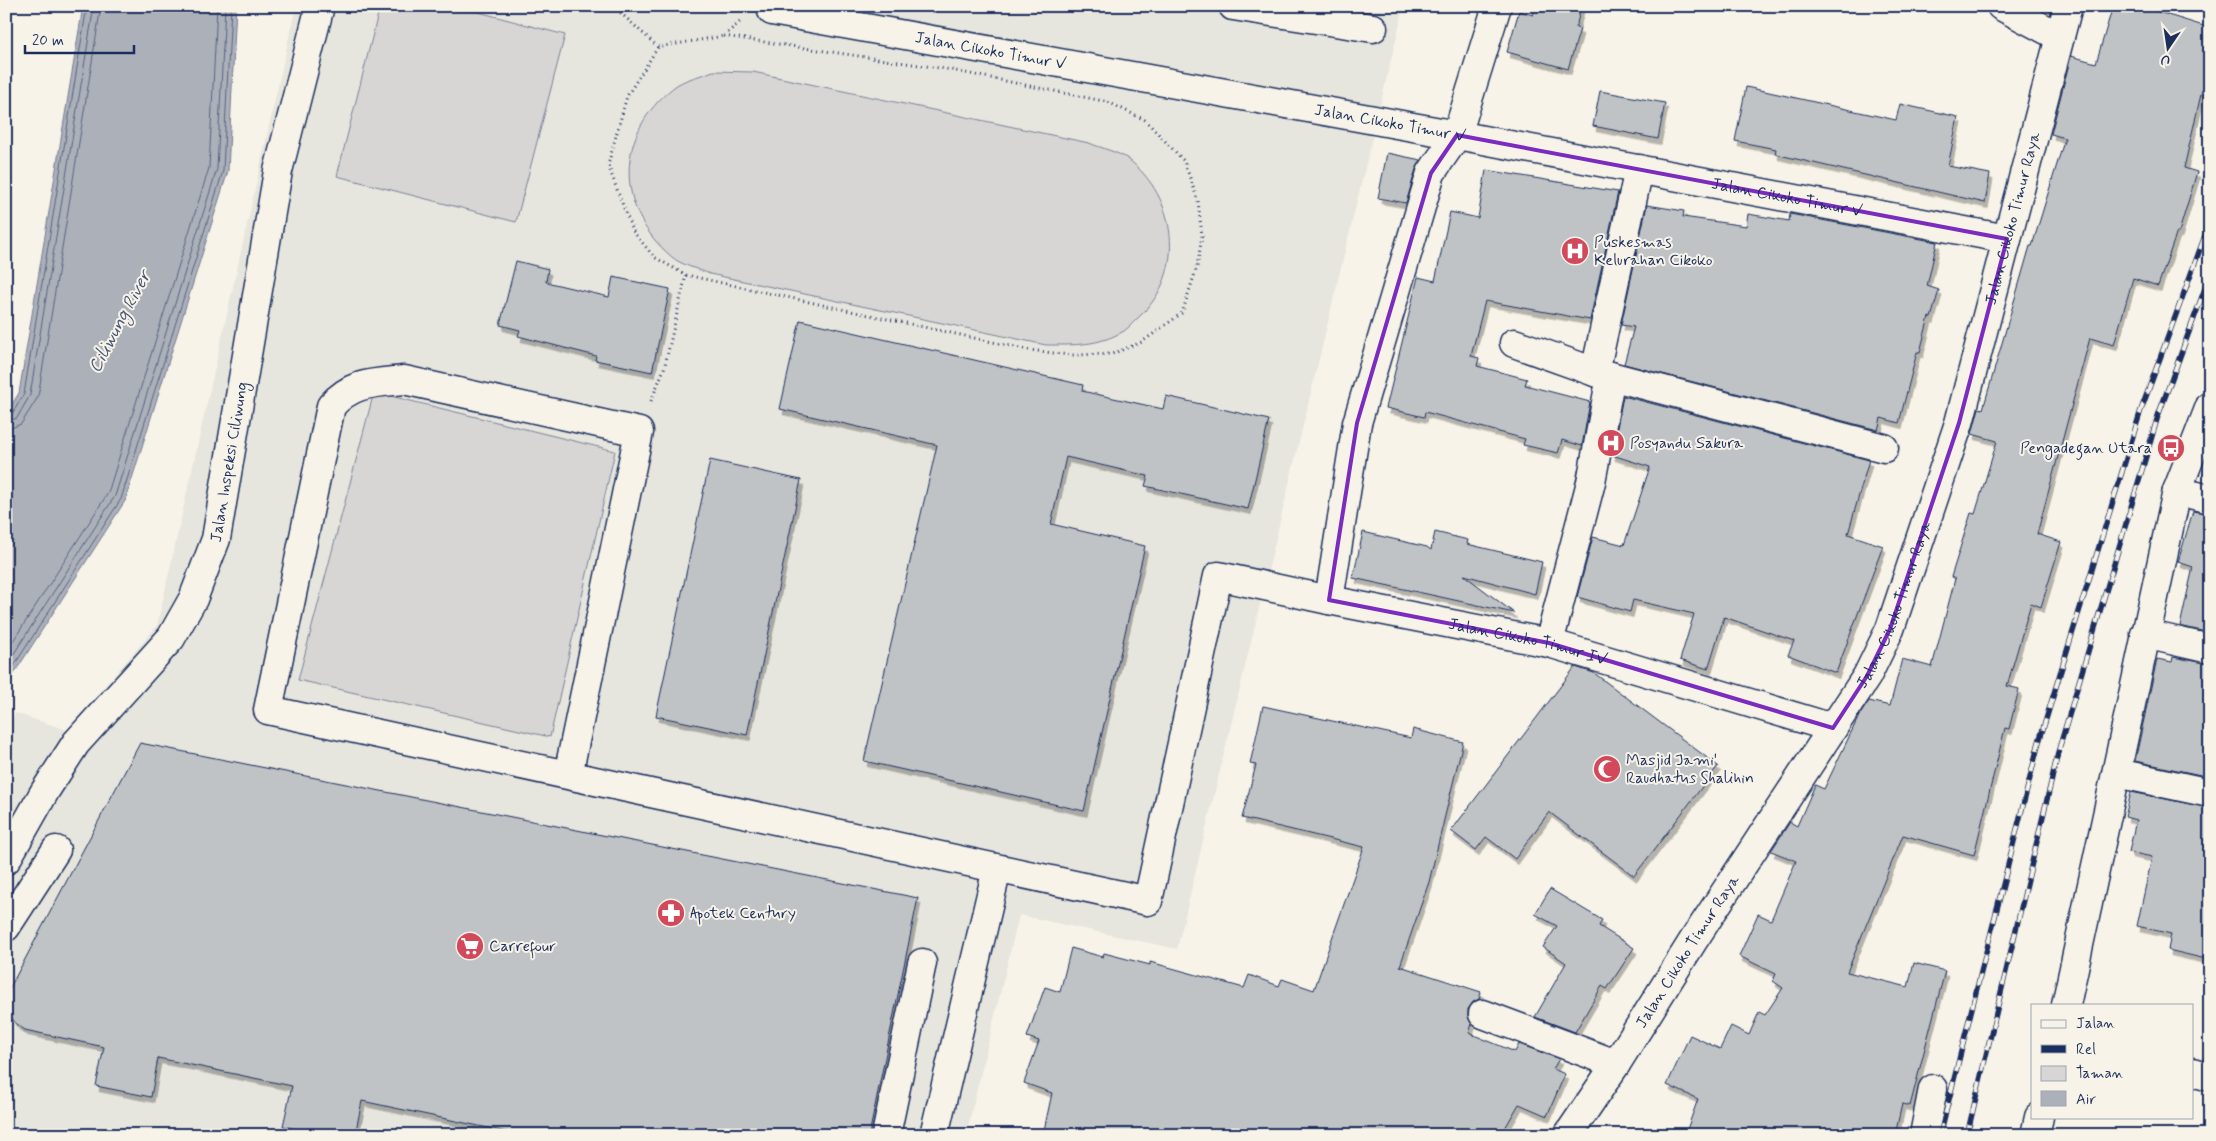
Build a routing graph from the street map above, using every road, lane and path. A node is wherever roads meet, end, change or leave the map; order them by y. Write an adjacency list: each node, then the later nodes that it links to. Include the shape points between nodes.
1 (320, 6): 31 (street, Jalan Inspeksi Ciliwung, via 278,171 216,539 193,599 171,638 76,743)
2 (613, 6): 10 (path)
3 (1233, 6): 8 (street)
4 (1497, 6): 11 (street)
5 (2001, 6): 9 (street)
6 (2068, 6): 9 (street, Jalan Cikoko Timur Raya)
7 (772, 11): 11 (street, Jalan Cikoko Timur V)
8 (1373, 28)
9 (2060, 37): 13 (street, Jalan Cikoko Timur Raya)
10 (658, 47): 14 (path, via 627,96 608,165 632,230 654,257); 14 (path, via 724,36 946,69 1108,102 1145,120 1184,161 1198,201 1202,236 1197,267 1182,313 1142,342 1112,354 1069,355 1029,350)
11 (1457, 135): 12 (street, Jalan Cikoko Timur V); 22 (street, via 1431,173 1357,423)
12 (1639, 169): 13 (street, Jalan Cikoko Timur V); 16 (street)
13 (2007, 239): 26 (street, Jalan Cikoko Timur Raya, via 1959,424 1890,629 1867,676)
14 (686, 274): 18 (path, via 664,369)
15 (1514, 343): 16 (street)
16 (1603, 374): 19 (street); 24 (street, via 1591,482)
17 (2210, 406): 20 (street)
18 (639, 432): 28 (street); 28 (street, via 404,380 366,384 343,392 331,406 268,710)
19 (1884, 448)
20 (2177, 491): 21 (street); 23 (street)
21 (2210, 499)
22 (1330, 600): 24 (street, Jalan Cikoko Timur IV); 32 (street, Jalan Cikoko Timur IV, via 1218,576 1148,901)
23 (2145, 634): 25 (street); 27 (street)
24 (1549, 643): 26 (street, Jalan Cikoko Timur IV)
25 (2210, 649)
26 (1833, 728): 37 (street, Jalan Cikoko Timur Raya)
27 (2117, 774): 29 (street); 35 (street)
28 (568, 776): 32 (street)
29 (2210, 793)
30 (56, 850): 33 (street)
31 (6, 860)
32 (996, 869): 43 (street)
33 (6, 927)
34 (922, 963): 42 (street)
35 (2066, 1004)
36 (1483, 1014): 37 (street)
37 (1616, 1064): 44 (street, Jalan Cikoko Timur Raya)
38 (2194, 1073): 39 (street)
39 (2210, 1077)
40 (1933, 1089): 45 (street)
41 (2040, 1118): 46 (street)
42 (886, 1135)
43 (934, 1135)
44 (1568, 1135)
45 (1924, 1135)
46 (2035, 1135)

